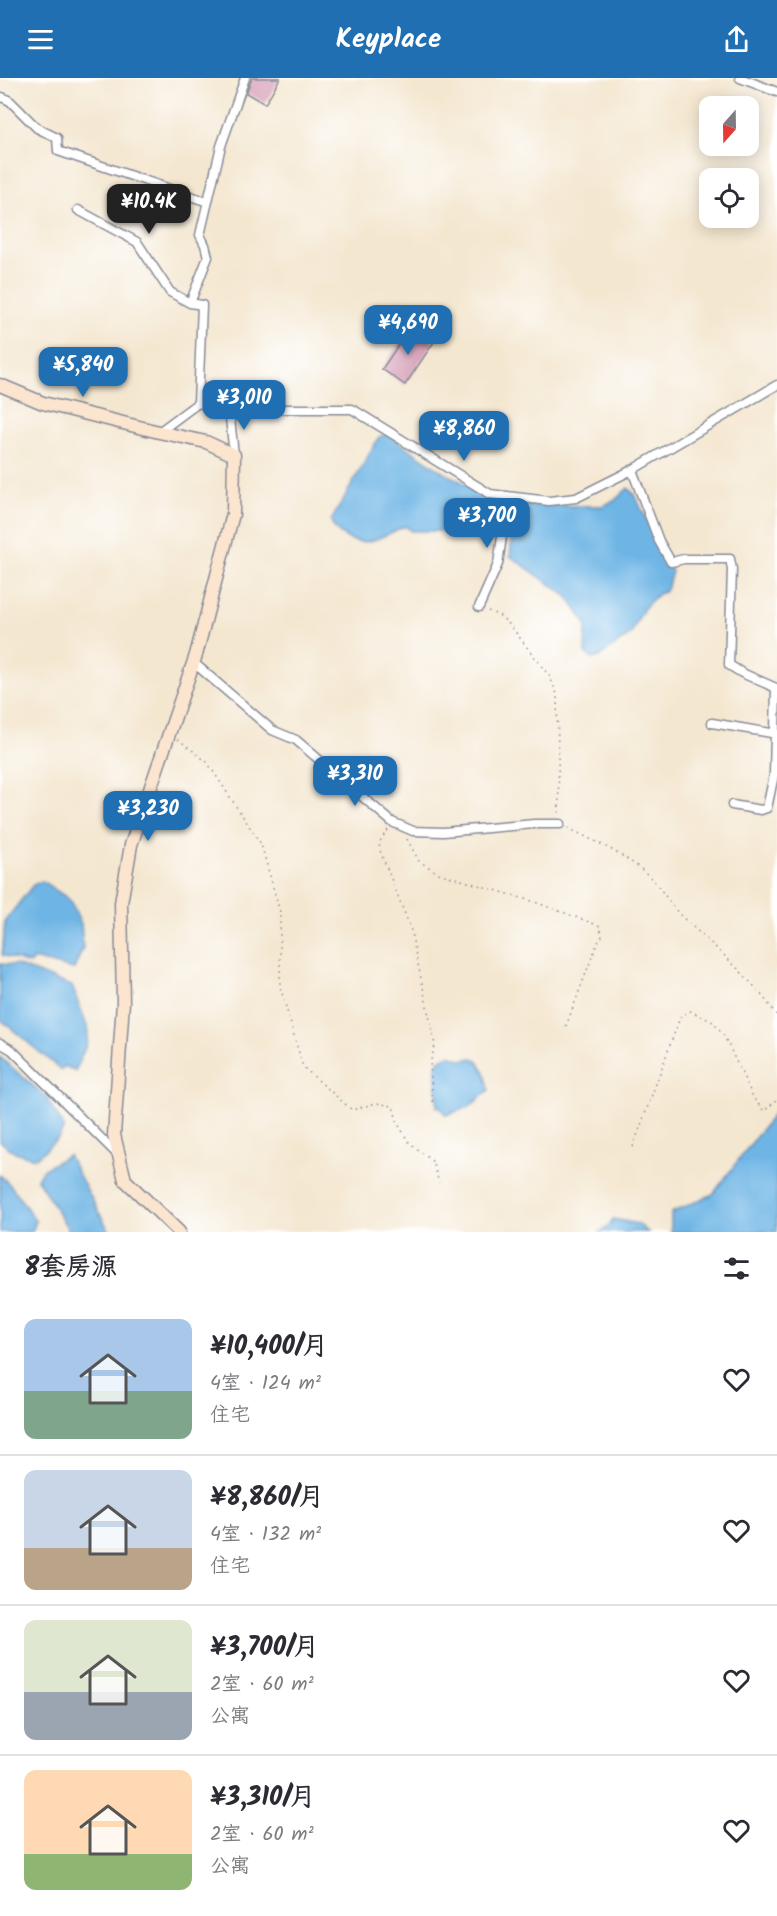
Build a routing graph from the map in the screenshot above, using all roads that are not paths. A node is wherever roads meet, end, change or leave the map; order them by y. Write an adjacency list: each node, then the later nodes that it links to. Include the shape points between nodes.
1 (245, 78): 5 (street, via 221,146)
2 (740, 78): 3 (street)
3 (777, 92)
4 (0, 98): 5 (street, via 10,101 37,128 57,138 58,151)
5 (208, 202): 7 (street, via 200,235 208,257)
6 (78, 210): 7 (street, via 137,242 170,292)
7 (190, 303): 10 (street, via 202,305)
8 (0, 385): 12 (street, via 42,403)
9 (777, 385): 14 (street)
10 (198, 403): 11 (street); 12 (street)
11 (229, 410): 13 (street); 15 (street, via 352,409 490,494)
12 (159, 432): 13 (street, via 206,442)
13 (234, 454): 17 (street, via 234,514)
14 (632, 470): 15 (street, via 576,498 549,501); 19 (street, via 671,562 730,560 729,665 776,688)
15 (508, 496): 16 (street, via 498,564)
16 (479, 607)
17 (194, 663): 21 (street, via 272,730 296,740 396,824 413,831 443,832); 23 (street, via 132,845 121,903 123,1002 114,1135)
18 (712, 723): 19 (street)
19 (776, 733): 20 (street, via 774,775 767,808)
20 (732, 805)
21 (560, 824)
22 (0, 1043): 23 (street, via 12,1050)
23 (119, 1155): 24 (street, via 125,1180)
24 (179, 1232)

